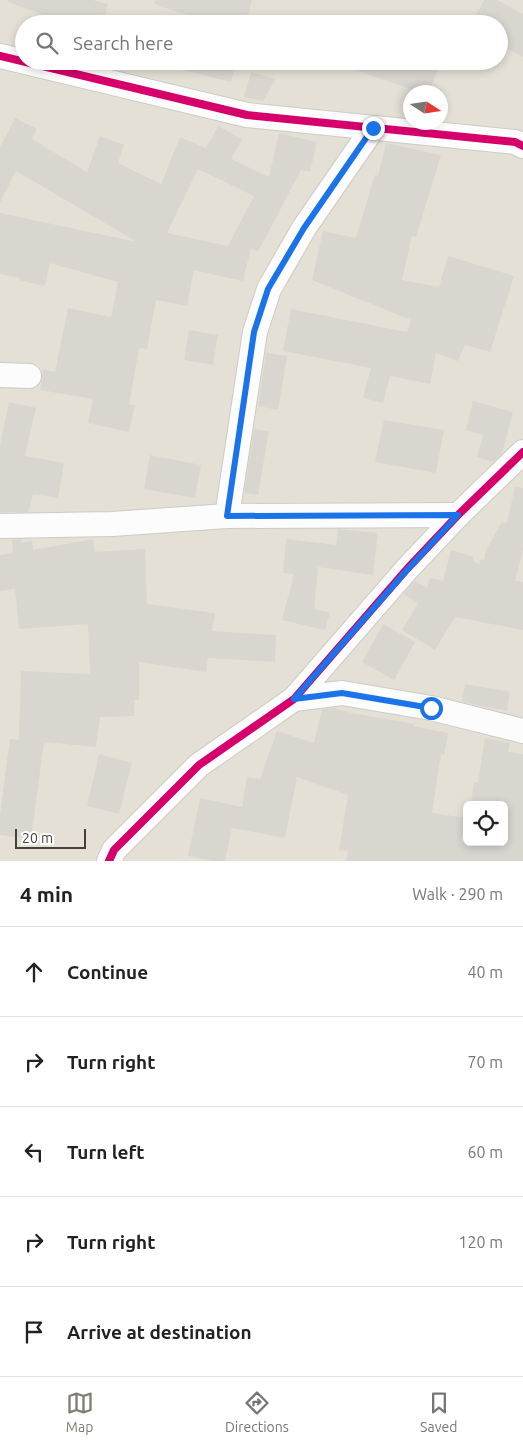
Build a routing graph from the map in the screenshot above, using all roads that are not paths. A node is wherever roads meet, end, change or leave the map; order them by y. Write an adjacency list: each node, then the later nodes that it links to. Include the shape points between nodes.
1 (0, 56): 2 (street)
2 (15, 60)
3 (58, 70): 4 (street, via 247,116)
4 (373, 128): 5 (street, via 515,142); 10 (street, via 304,228 268,289 254,332)
5 (523, 146)
6 (0, 375): 7 (street)
7 (29, 376)
8 (523, 452): 9 (street)
9 (458, 515): 10 (street); 12 (street)
10 (227, 516): 11 (street, via 112,524)
11 (0, 526)
12 (294, 699): 13 (street, via 342,693 431,708); 14 (street, via 198,765 114,850)
13 (523, 731)
14 (109, 861)

